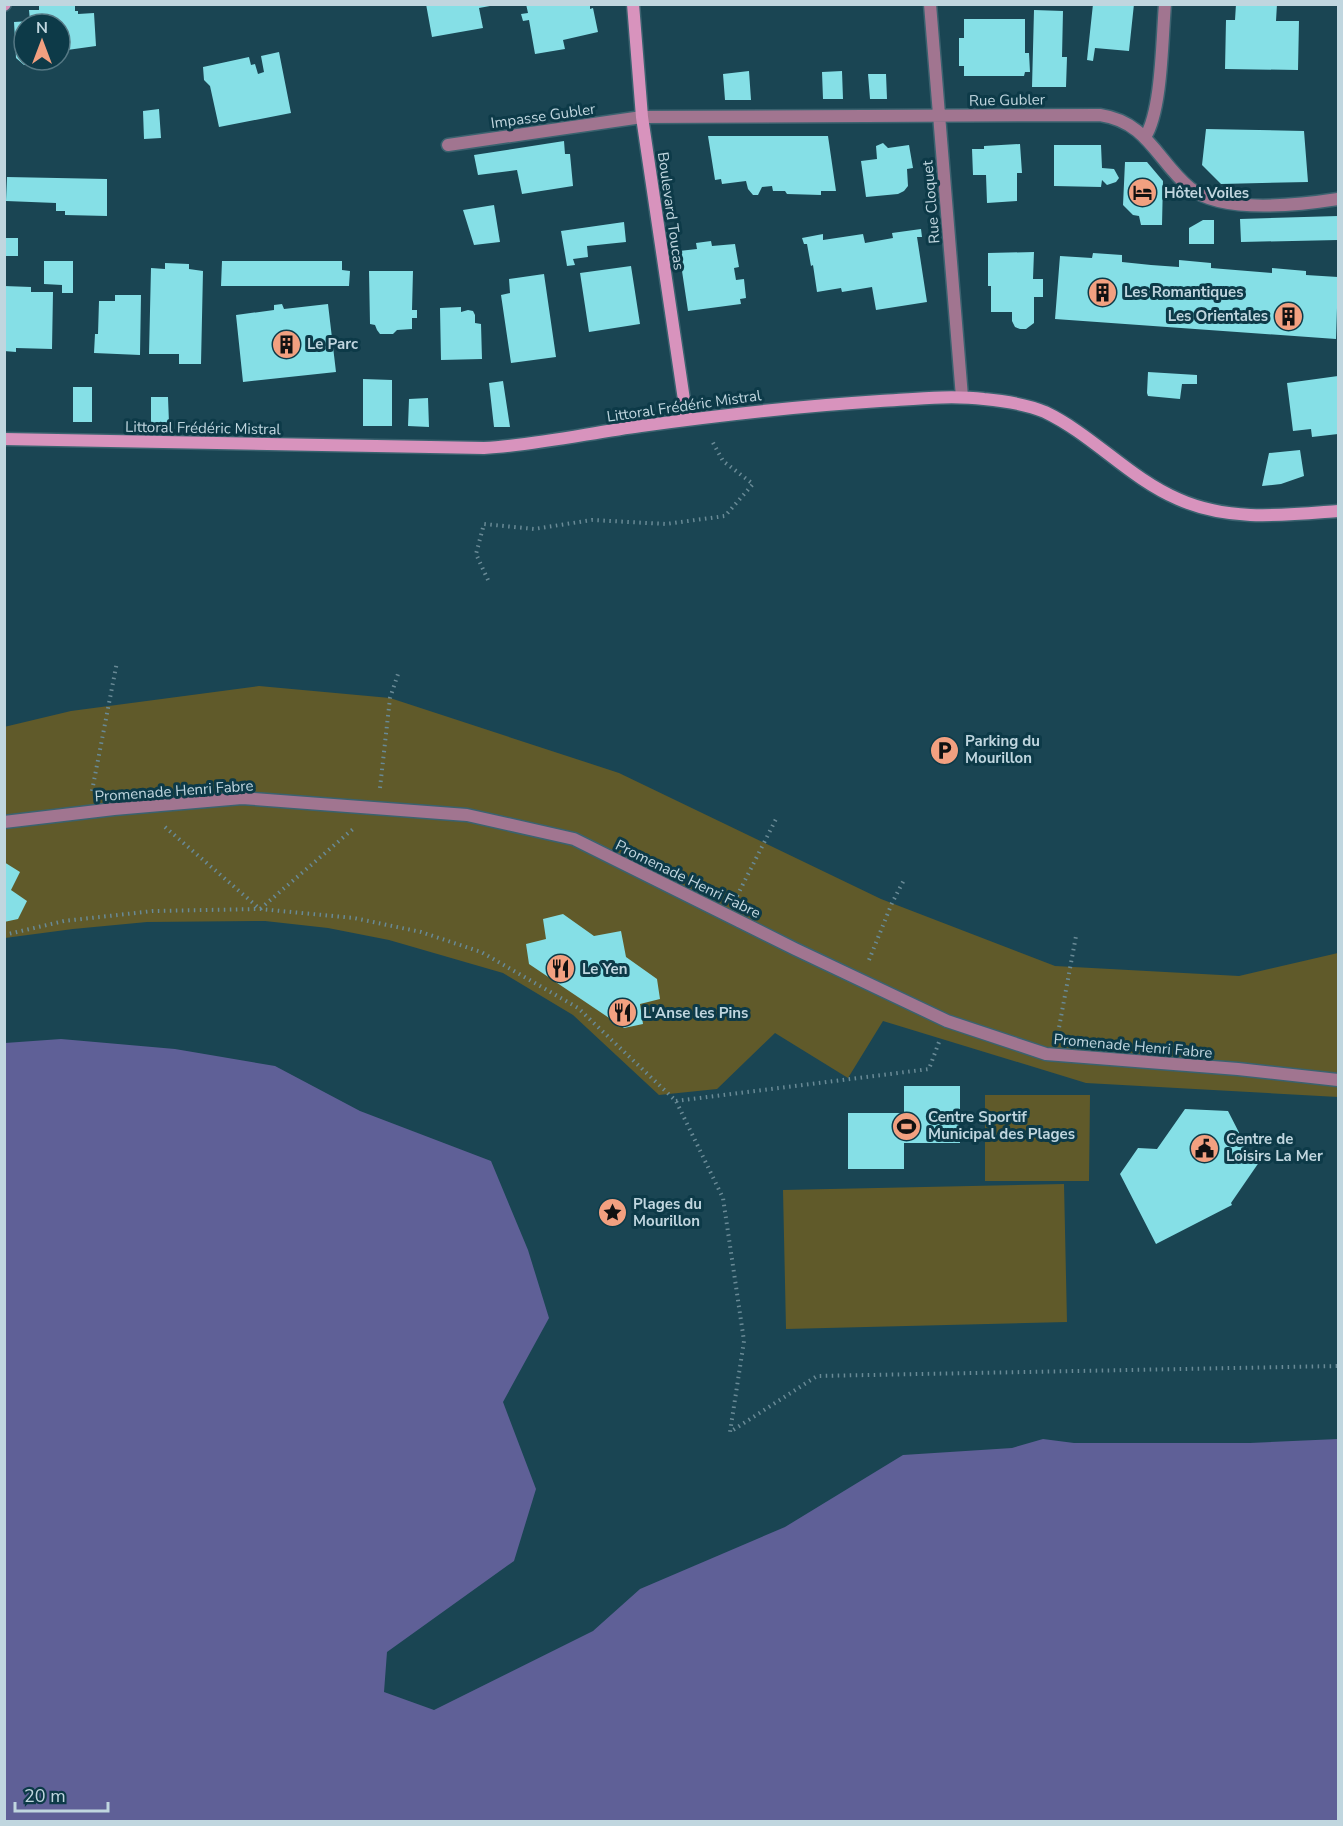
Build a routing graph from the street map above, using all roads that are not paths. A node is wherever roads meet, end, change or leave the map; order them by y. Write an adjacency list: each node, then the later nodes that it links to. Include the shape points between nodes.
1 (633, 4): 5 (main road, Boulevard Toucas)
2 (930, 4): 4 (street, Rue Cloquet)
3 (1165, 4): 6 (street, via 1156,108)
4 (939, 116): 5 (street, Rue Gubler); 6 (street, Rue Gubler, via 1100,115 1124,121); 9 (street, Rue Cloquet)
5 (642, 117): 7 (street, Impasse Gubler); 10 (main road, Boulevard Toucas)
6 (1145, 137): 8 (street, Rue Gubler, via 1191,189 1221,203 1253,205)
7 (448, 145)
8 (1338, 199)
9 (962, 397): 10 (main road, Littoral Frédéric Mistral, via 812,405); 12 (main road, Littoral Frédéric Mistral, via 1014,403 1045,412 1145,481 1187,503 1243,515)
10 (687, 420): 11 (main road, Littoral Frédéric Mistral, via 484,448)
11 (4, 439)
12 (1338, 512)
13 (4, 822): 14 (street, Promenade Henri Fabre, via 242,798 466,815 574,839 947,1021 1054,1056)
14 (1338, 1080)

